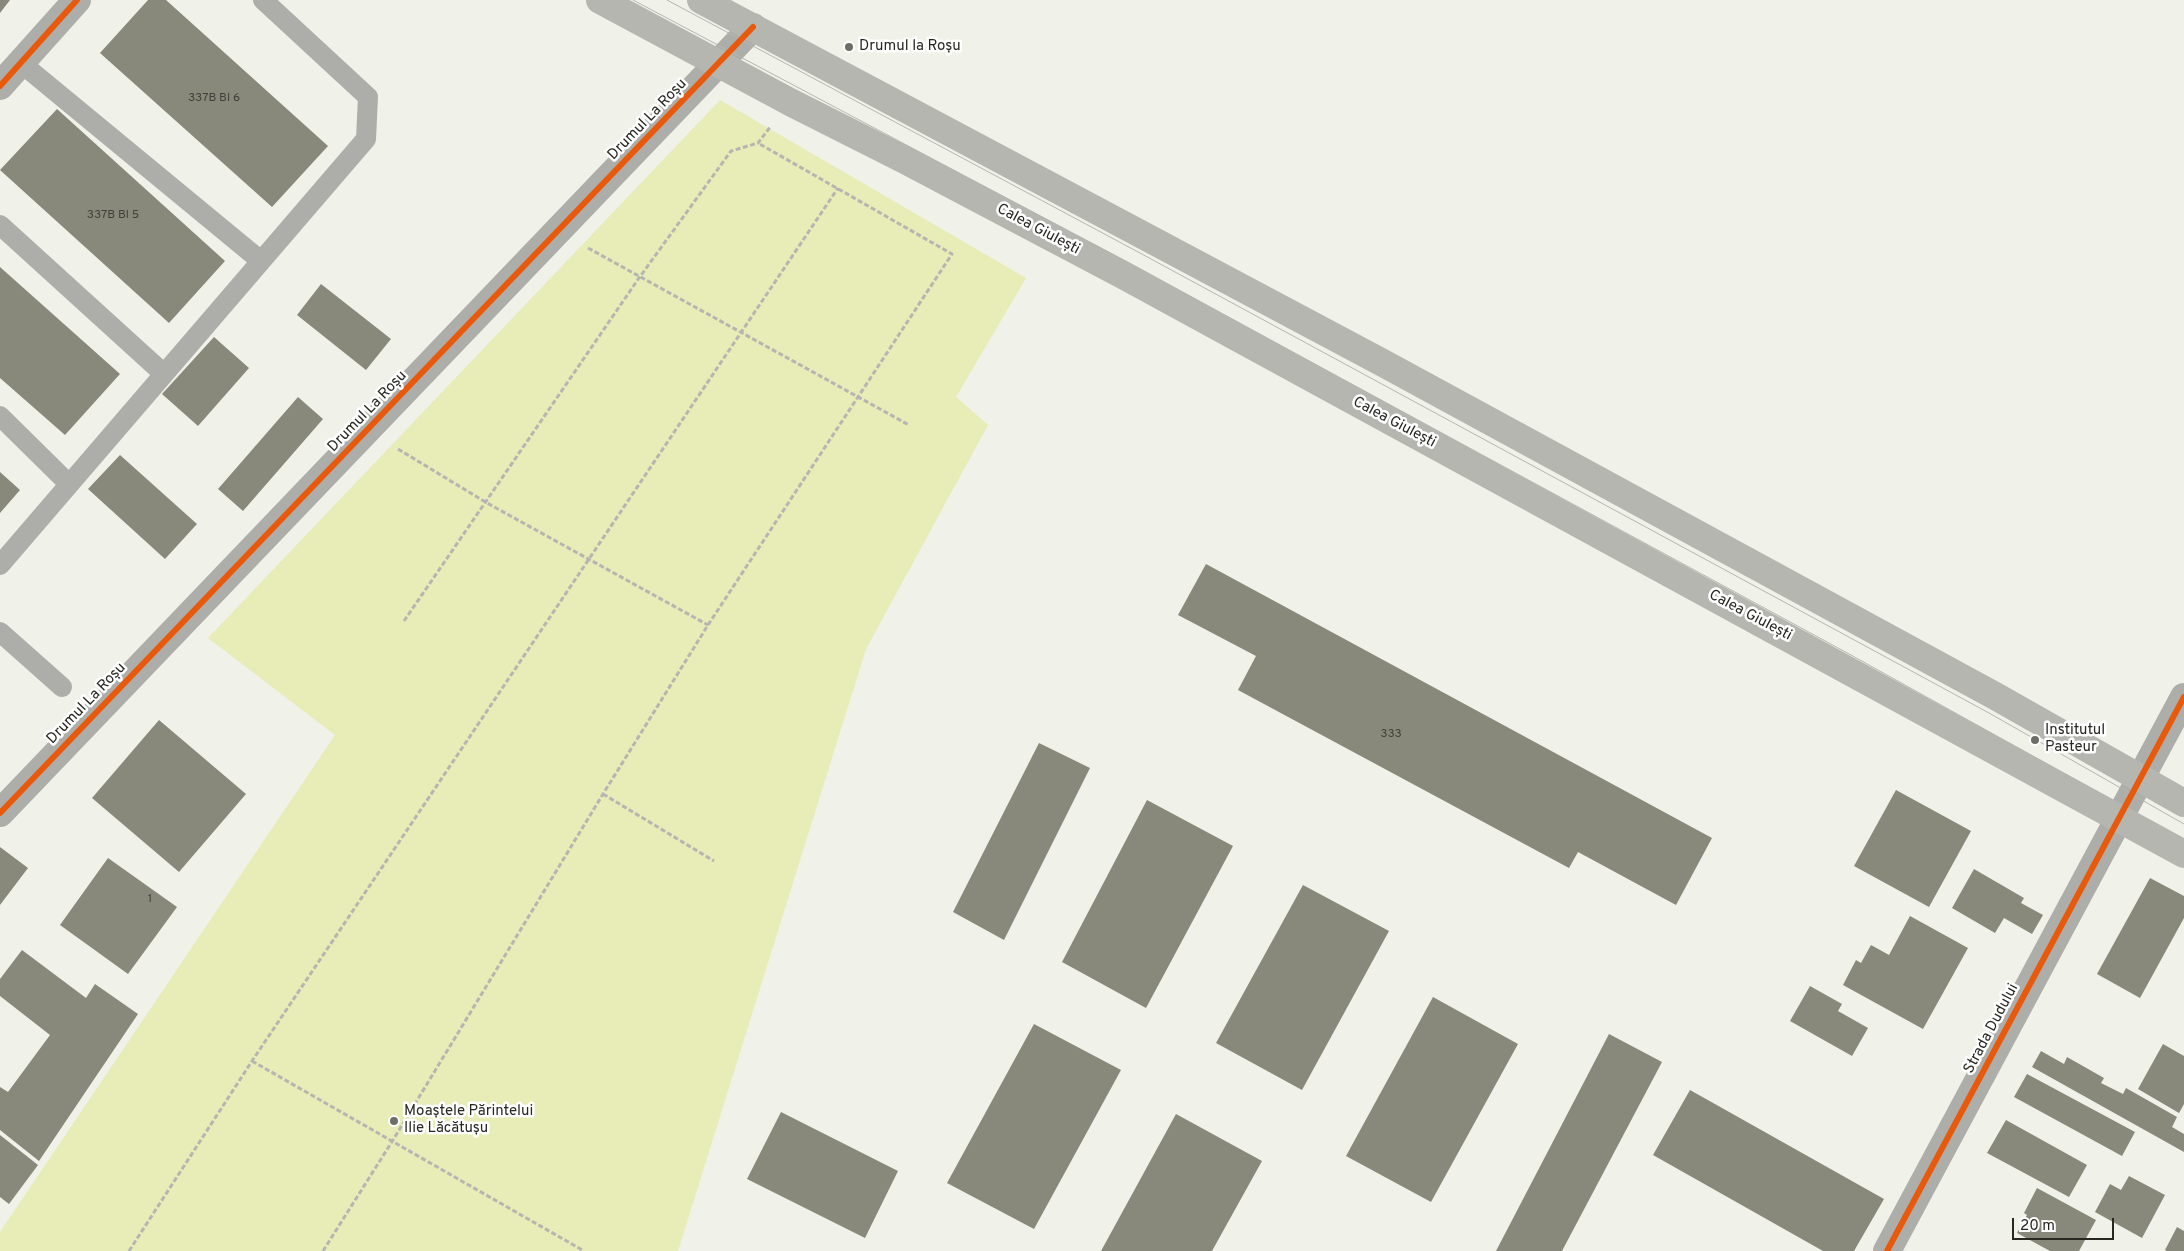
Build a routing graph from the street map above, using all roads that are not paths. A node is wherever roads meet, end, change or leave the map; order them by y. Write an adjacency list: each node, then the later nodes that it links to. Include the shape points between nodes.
1 (77, 0): 6 (street)
2 (263, 0): 10 (lane, via 368,97 368,122 366,138)
3 (600, 0): 7 (main road, Calea Giulești)
4 (701, 0): 5 (main road)
5 (753, 27): 7 (street, Drumul La Roșu); 18 (main road, via 1383,363 1997,697)
6 (21, 62): 8 (street); 10 (lane)
7 (720, 63): 20 (street, Drumul La Roșu); 21 (main road, Calea Giulești, via 1125,276)
8 (0, 86)
9 (0, 225): 11 (lane)
10 (261, 261): 11 (lane)
11 (164, 374): 13 (lane)
12 (0, 416): 13 (lane)
13 (69, 484): 14 (lane)
14 (0, 565)
15 (0, 632): 16 (lane)
16 (62, 687)
17 (2184, 697): 18 (street, Strada Dudului)
18 (2140, 779): 19 (main road); 21 (street, Strada Dudului)
19 (2184, 803)
20 (0, 813)
21 (2120, 818): 22 (main road, Calea Giulești); 23 (street, Strada Dudului)
22 (2184, 854)
23 (1887, 1251)

